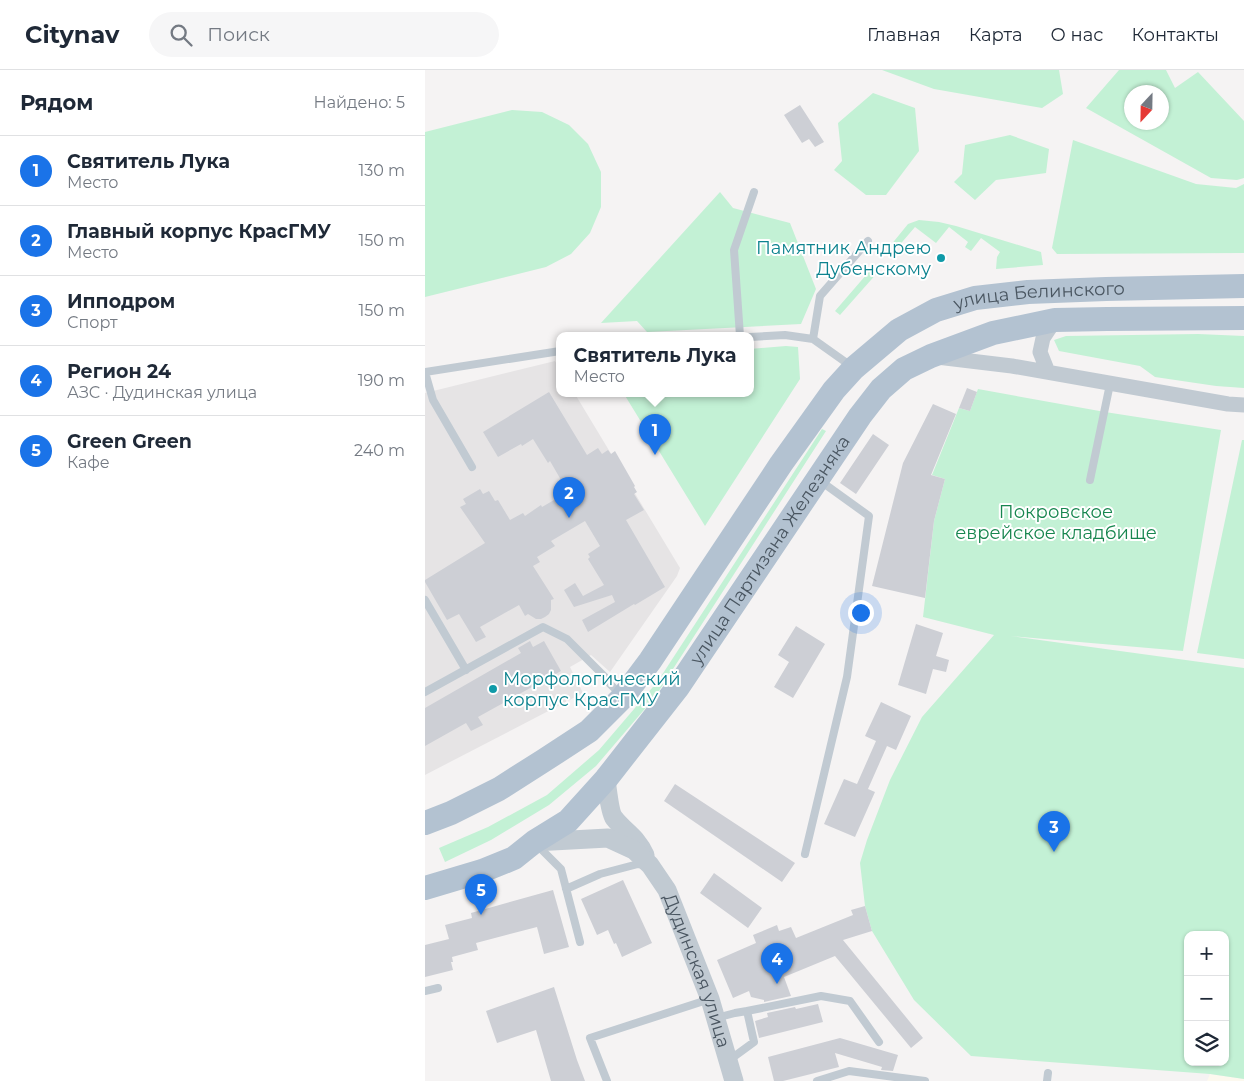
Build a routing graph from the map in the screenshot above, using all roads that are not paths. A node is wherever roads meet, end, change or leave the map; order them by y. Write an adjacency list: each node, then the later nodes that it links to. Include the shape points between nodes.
1 (754, 192): 6 (lane, via 733,250)
2 (868, 241): 8 (lane, via 820,296)
3 (1244, 286): 11 (main road, улица Белинского, via 1038,291 975,298 936,310 899,330)
4 (1244, 318): 5 (main road, улица Белинского)
5 (1055, 320): 10 (main road, улица Белинского, via 993,333); 13 (street, via 1043,338 1040,352)
6 (740, 332)
7 (754, 337): 8 (lane, via 785,335)
8 (813, 339): 11 (lane)
9 (556, 352): 12 (lane)
10 (931, 356): 13 (street); 17 (main road, улица Партизана Железняка, via 904,369 881,389 859,416)
11 (853, 368): 22 (main road, улица Партизана Железняка, via 796,443 650,662)
12 (425, 372): 16 (lane, via 433,400)
13 (1048, 372): 14 (street)
14 (1110, 384): 15 (street); 18 (lane)
15 (1244, 404)
16 (471, 467)
17 (818, 479): 23 (main road, улица Партизана Железняка, via 678,686); 26 (lane, via 869,516 847,677)
18 (1090, 480)
19 (425, 600): 20 (lane)
20 (466, 670): 21 (lane); 22 (lane, via 543,627 567,639)
21 (425, 692)
22 (623, 697): 24 (main road, улица Партизана Железняка, via 589,731 543,762 499,789)
23 (605, 779): 25 (main road, улица Партизана Железняка, via 568,821); 27 (street, via 613,816 641,846)
24 (425, 824)
25 (535, 842): 27 (street, via 608,838 634,850); 28 (main road, улица Партизана Железняка, via 514,858 482,872); 29 (lane, via 561,868)
26 (805, 854)
27 (649, 865): 29 (lane, via 638,864 600,874); 33 (street, Дудинская улица, via 667,890)
28 (425, 888)
29 (566, 889): 30 (lane)
30 (580, 942)
31 (438, 988): 32 (lane)
32 (425, 991)
33 (710, 999): 35 (street, Дудинская улица); 39 (lane, via 590,1038)
34 (747, 1011): 35 (lane); 36 (lane, via 821,996 850,1001); 37 (lane, via 754,1042)
35 (716, 1018): 37 (street, Дудинская улица)
36 (879, 1042)
37 (729, 1061): 40 (street, Дудинская улица)
38 (849, 1070): 41 (lane); 42 (lane); 43 (lane)
39 (607, 1081)
40 (735, 1081)
41 (817, 1081)
42 (848, 1081)
43 (925, 1081)

